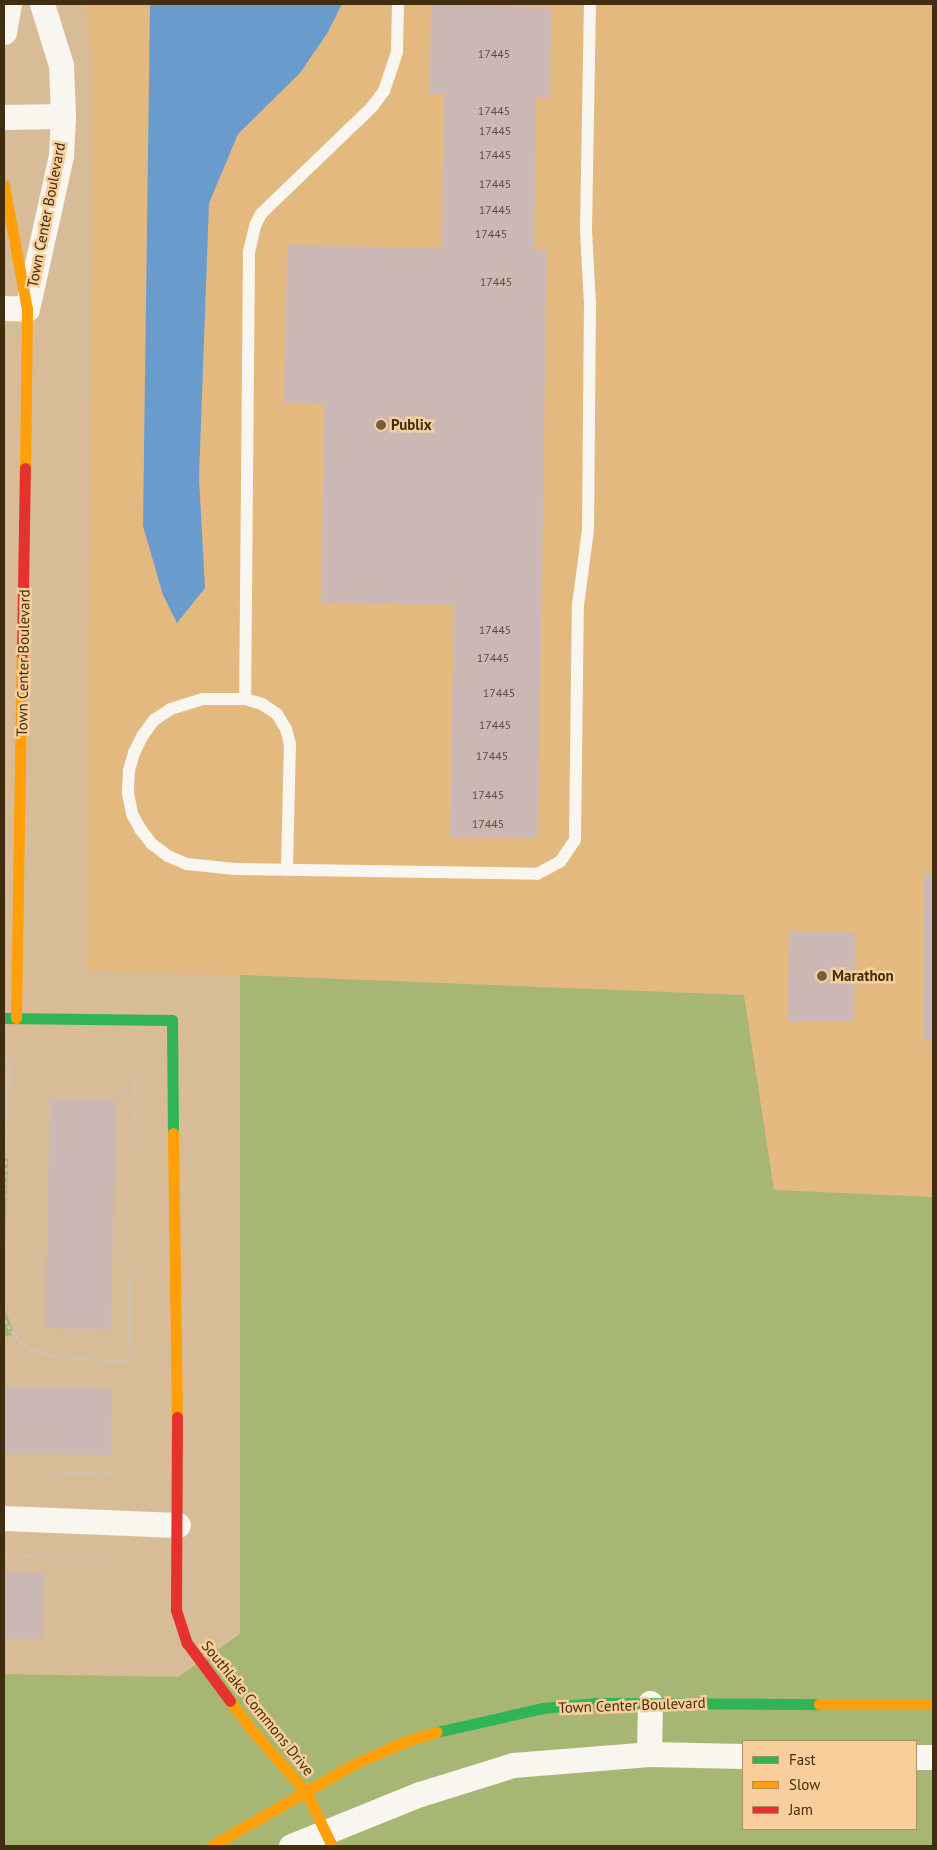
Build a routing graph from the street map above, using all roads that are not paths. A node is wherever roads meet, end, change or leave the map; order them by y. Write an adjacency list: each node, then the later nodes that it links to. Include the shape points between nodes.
1 (10, 4): 5 (street)
2 (42, 4): 6 (street, Town Center Boulevard, via 61,65)
3 (398, 4): 10 (lane, via 397,52 384,92 261,214 254,226 249,252)
4 (590, 4): 11 (lane, via 586,230 590,285 588,521 578,605 574,840 560,862 537,874)
5 (4, 32)
6 (63, 116): 7 (street); 9 (street, Town Center Boulevard, via 61,156)
7 (4, 117)
8 (4, 185): 9 (street, Town Center Boulevard)
9 (16, 308): 12 (street, Town Center Boulevard)
10 (245, 699): 11 (lane, via 262,704 276,714 286,729 290,744); 11 (lane, via 203,699 186,703 154,720 137,747 129,771 128,793 132,814 152,844 187,864 210,868)
11 (287, 870)
12 (12, 894): 14 (street, Town Center Boulevard)
13 (4, 1018): 14 (street)
14 (16, 1018): 16 (street, Southlake Commons Drive, via 172,1020)
15 (4, 1518): 16 (street)
16 (178, 1525): 23 (street, Southlake Commons Drive, via 176,1610 187,1644 250,1728)
17 (650, 1703): 18 (street, Town Center Boulevard); 19 (street); 23 (street, Town Center Boulevard, via 544,1708 475,1722 407,1741 356,1763)
18 (933, 1704)
19 (649, 1754): 20 (street); 24 (street, via 513,1764 420,1794)
20 (742, 1756)
21 (917, 1757): 22 (street)
22 (933, 1757)
23 (306, 1792): 24 (street, Southlake Commons Drive); 25 (street, Town Center Boulevard)
24 (329, 1839): 26 (street)
25 (211, 1846)
26 (292, 1846)

